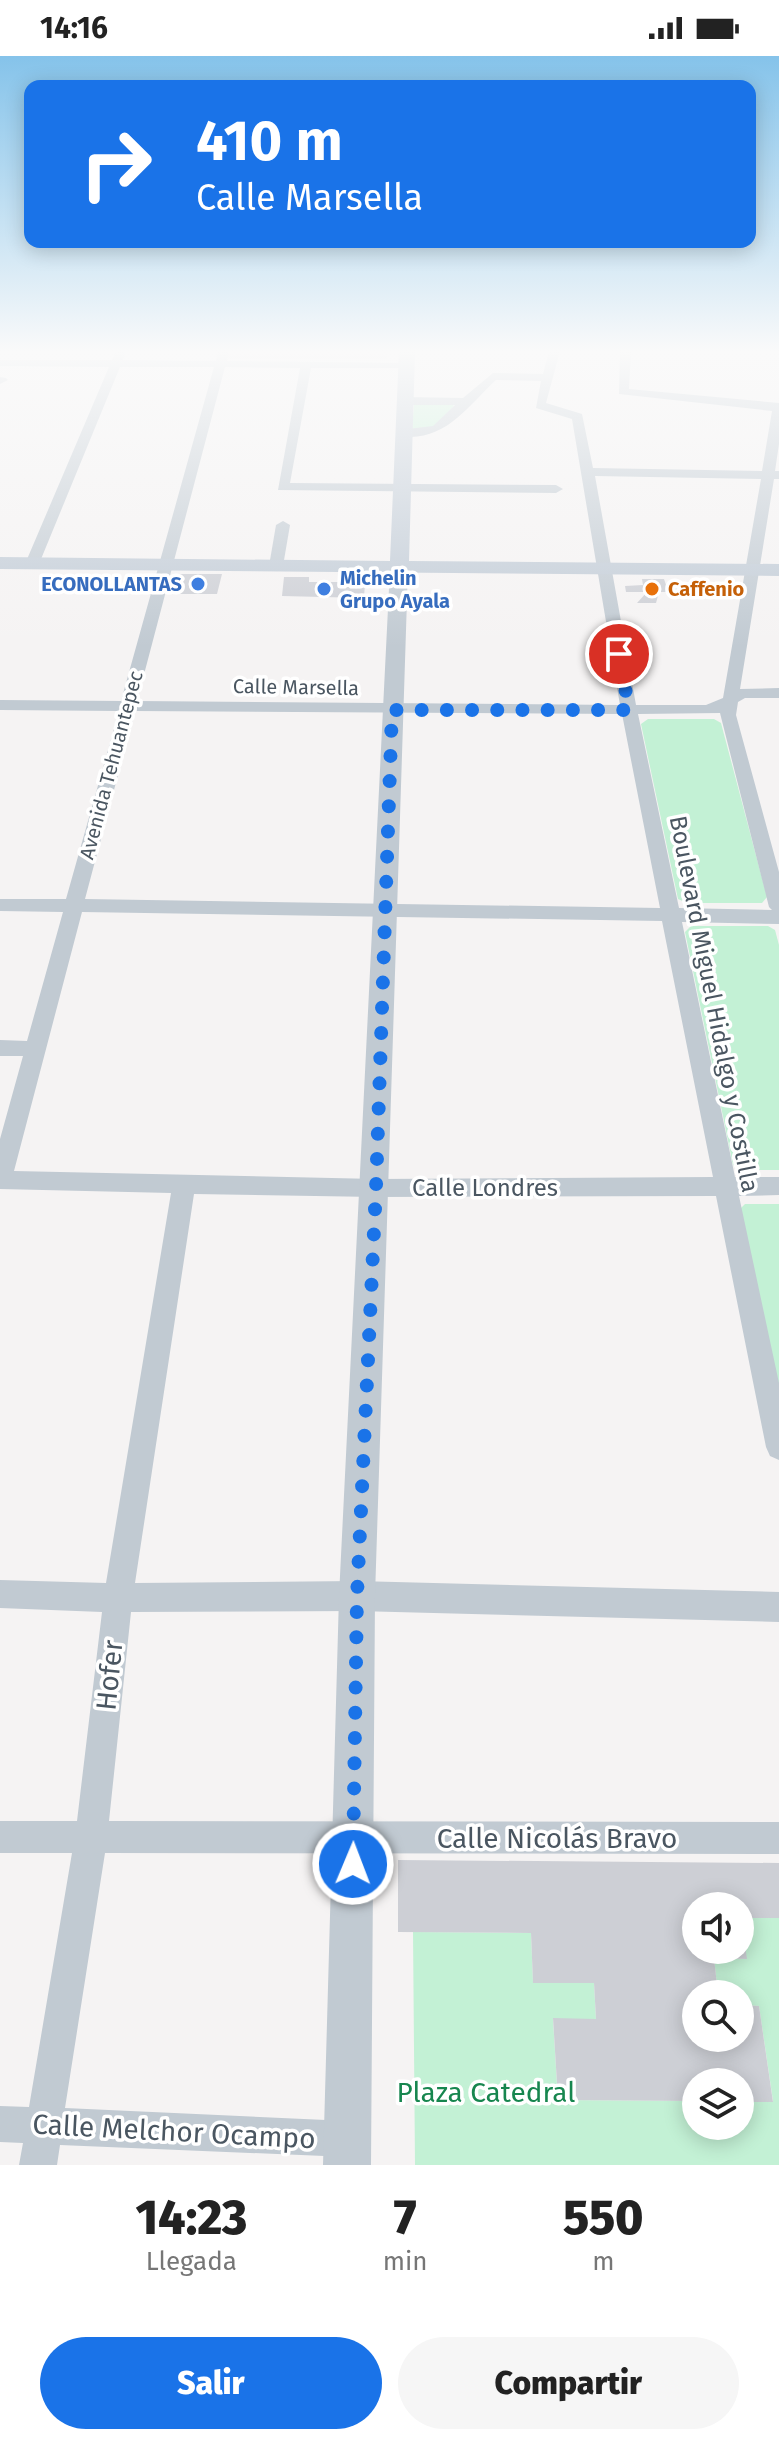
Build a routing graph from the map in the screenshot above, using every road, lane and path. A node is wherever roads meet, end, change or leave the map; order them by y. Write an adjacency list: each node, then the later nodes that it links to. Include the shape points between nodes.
1 (80, 449): 13 (street)
2 (198, 449): 14 (street, Avenida Tehuantepec)
3 (290, 449): 9 (street, via 283,487)
4 (403, 449): 9 (main road)
5 (584, 449): 7 (street, Boulevard Miguel Hidalgo y Costilla)
6 (776, 449): 8 (street)
7 (588, 472): 8 (street); 17 (street, Boulevard Miguel Hidalgo y Costilla)
8 (774, 475): 18 (street)
9 (402, 488): 10 (street); 16 (main road)
10 (556, 489)
11 (283, 525): 15 (street)
12 (0, 563): 13 (main road)
13 (32, 564): 14 (main road)
14 (168, 565): 15 (main road); 23 (street, Avenida Tehuantepec)
15 (276, 566): 16 (main road)
16 (399, 568): 17 (main road); 24 (street)
17 (605, 569): 18 (main road); 25 (street, Boulevard Miguel Hidalgo y Costilla)
18 (754, 570): 19 (main road); 21 (street)
19 (779, 570)
20 (779, 693): 21 (street, Calle Marsella)
21 (733, 697): 25 (street, Calle Marsella, via 716,709); 28 (street, via 728,715)
22 (0, 705): 23 (street, Calle Marsella)
23 (128, 706): 24 (street, Calle Marsella); 27 (street, Avenida Tehuantepec)
24 (392, 710): 25 (street, Calle Marsella); 29 (street)
25 (629, 710): 30 (street, Boulevard Miguel Hidalgo y Costilla)
26 (0, 905): 27 (street)
27 (73, 906): 29 (street); 33 (street, Avenida Tehuantepec)
28 (779, 907)
29 (385, 909): 30 (street); 38 (street)
30 (672, 915): 31 (street); 37 (street, Boulevard Miguel Hidalgo y Costilla)
31 (779, 917)
32 (0, 1048): 33 (street)
33 (37, 1049): 34 (street, Avenida Tehuantepec)
34 (0, 1180): 35 (street, Calle Londres)
35 (184, 1185): 38 (street, Calle Londres); 42 (street, Hofer)
36 (779, 1186): 37 (street, Calle Londres)
37 (724, 1187): 38 (street, Calle Londres); 39 (street, Boulevard Miguel Hidalgo y Costilla)
38 (376, 1188): 41 (street)
39 (779, 1447)
40 (0, 1594): 42 (street)
41 (357, 1596): 42 (street); 43 (street); 46 (street)
42 (118, 1598): 44 (street, Hofer)
43 (779, 1607)
44 (91, 1836): 45 (street, Calle Nicolás Bravo); 46 (street, Calle Nicolás Bravo); 49 (street, Hofer)
45 (0, 1837)
46 (353, 1837): 47 (street, Calle Nicolás Bravo); 50 (street)
47 (779, 1838)
48 (0, 2124): 49 (street, Calle Melchor Ocampo)
49 (44, 2125): 50 (street, Calle Melchor Ocampo); 51 (street, Hofer)
50 (347, 2152)
51 (38, 2165)

